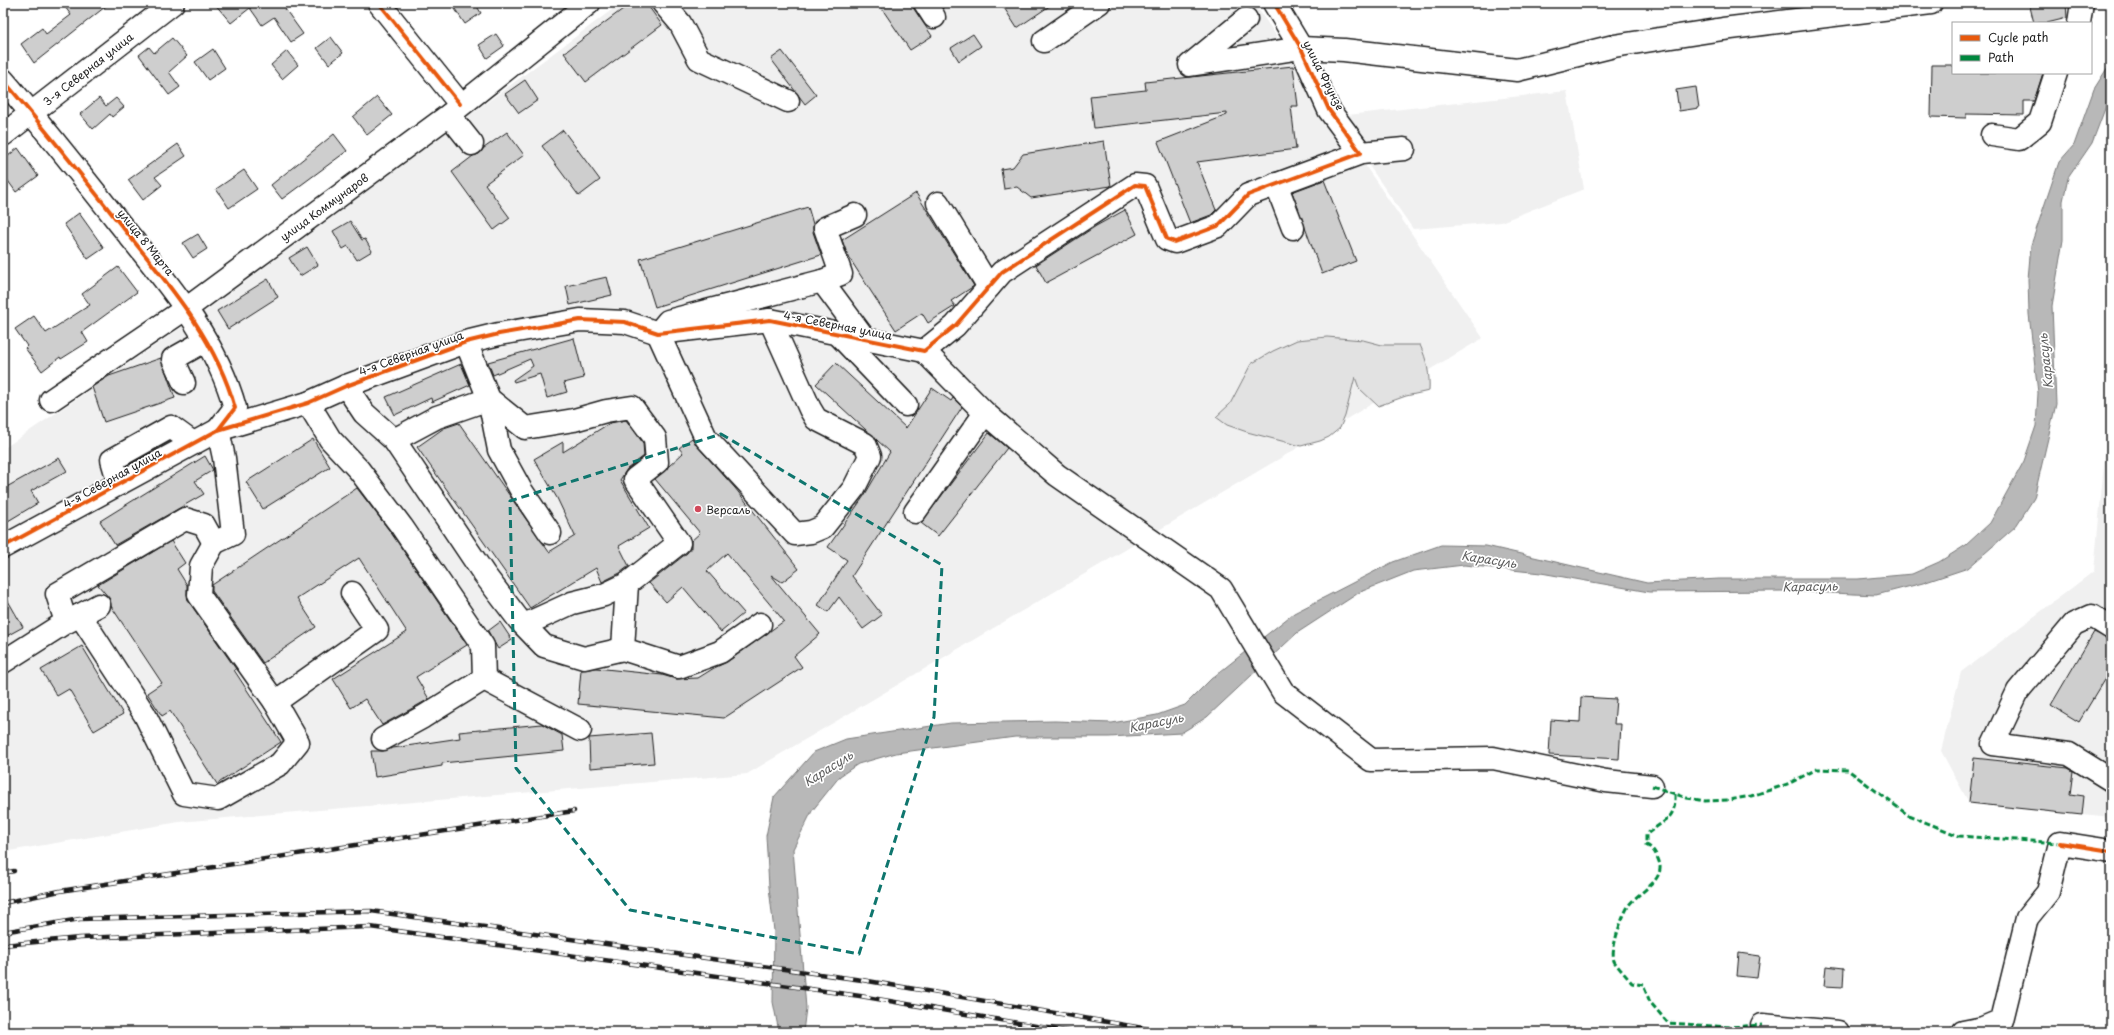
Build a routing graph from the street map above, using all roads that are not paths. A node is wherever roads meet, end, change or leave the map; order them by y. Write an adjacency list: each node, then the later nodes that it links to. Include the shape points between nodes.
1 (173, 3): 17 (street, 3-я Северная улица)
2 (379, 3): 16 (street)
3 (663, 3): 15 (street, via 680,23 699,59)
4 (1099, 3): 11 (street)
5 (1274, 3): 12 (street, улица Фрунзе)
6 (1931, 3): 12 (street, via 1723,29 1622,45 1517,70 1344,50)
7 (2082, 3): 10 (street)
8 (586, 11): 16 (street, улица Коммунаров)
9 (1246, 19): 12 (street, via 1190,65)
10 (2079, 22)
11 (1044, 41)
12 (1301, 48): 22 (street, улица Фрунзе, via 1329,110)
13 (2056, 74): 18 (street, via 2040,122 2019,139)
14 (3, 80): 17 (street, улица 8 Марта)
15 (788, 102)
16 (454, 110): 20 (street); 29 (street, улица Коммунаров)
17 (32, 113): 19 (street, 3-я Северная улица); 29 (street, улица 8 Марта)
18 (1992, 135)
19 (3, 136)
20 (472, 144)
21 (1404, 149): 22 (street)
22 (1361, 153): 23 (street)
23 (1276, 184): 26 (street); 28 (street, via 1248,195 1218,226 1175,242 1167,239 1145,186 1134,185 1002,272)
24 (938, 203): 28 (street)
25 (855, 215): 27 (street, via 825,228 841,274)
26 (1293, 228)
27 (822, 281): 31 (street, via 668,321); 33 (street)
28 (989, 287): 36 (street, via 955,326)
29 (187, 308): 34 (street, улица 8 Марта); 39 (street, улица Коммунаров)
30 (770, 320): 31 (street, 4-я Северная улица); 31 (street, via 816,419 864,444 870,456 854,488 823,527 811,532 795,534 706,438); 32 (street, 4-я Северная улица)
31 (658, 334): 35 (street, 4-я Северная улица, via 625,322 580,320)
32 (838, 334): 33 (street, 4-я Северная улица); 42 (street)
33 (865, 339): 36 (street, 4-я Северная улица)
34 (205, 341): 37 (street, via 173,359); 43 (street, улица 8 Марта, via 228,384)
35 (466, 342): 38 (street, 4-я Северная улица); 40 (street)
36 (924, 351): 44 (street)
37 (184, 383)
38 (346, 386): 41 (street, 4-я Северная улица); 47 (street, via 364,413)
39 (51, 400)
40 (489, 400): 47 (street, via 437,417); 49 (street, via 499,450 517,484); 52 (street, via 525,428 632,407 655,438 657,462 635,479 679,543)
41 (308, 403): 45 (street, 4-я Северная улица); 61 (street, via 330,439 359,470 402,528 483,646)
42 (906, 406)
43 (235, 408): 45 (street); 46 (street)
44 (985, 413): 48 (street); 66 (street, via 1057,475 1221,589 1283,692 1371,760 1493,758 1606,781)
45 (257, 418): 46 (street, 4-я Северная улица)
46 (218, 430): 50 (street, via 226,465 233,534); 51 (street, 4-я Северная улица)
47 (394, 440): 57 (street, via 484,574)
48 (915, 512)
49 (550, 533)
50 (214, 543): 55 (street, via 204,526 185,519 57,594); 62 (street, via 201,566 199,595)
51 (3, 547)
52 (627, 584): 57 (street, via 604,595 572,603); 59 (street)
53 (352, 593): 62 (street, via 377,630)
54 (99, 605): 55 (street)
55 (73, 619): 60 (street); 62 (street, via 145,715 184,794 218,799 280,764 298,742)
56 (760, 624): 59 (street, via 720,652 679,667)
57 (524, 625): 59 (street, via 544,646 584,658)
58 (2111, 628): 65 (street, via 2092,616 2074,624 2018,691 1993,744 2069,754)
59 (623, 648)
60 (3, 662)
61 (484, 679): 63 (street); 64 (street)
62 (275, 702)
63 (580, 730)
64 (382, 739)
65 (2111, 780)
66 (1652, 786)
67 (2111, 851): 70 (street, via 2060,842 2048,892 2027,918 2002,1020)
68 (1762, 1025): 69 (street)
69 (1838, 1032)
70 (1964, 1032)

